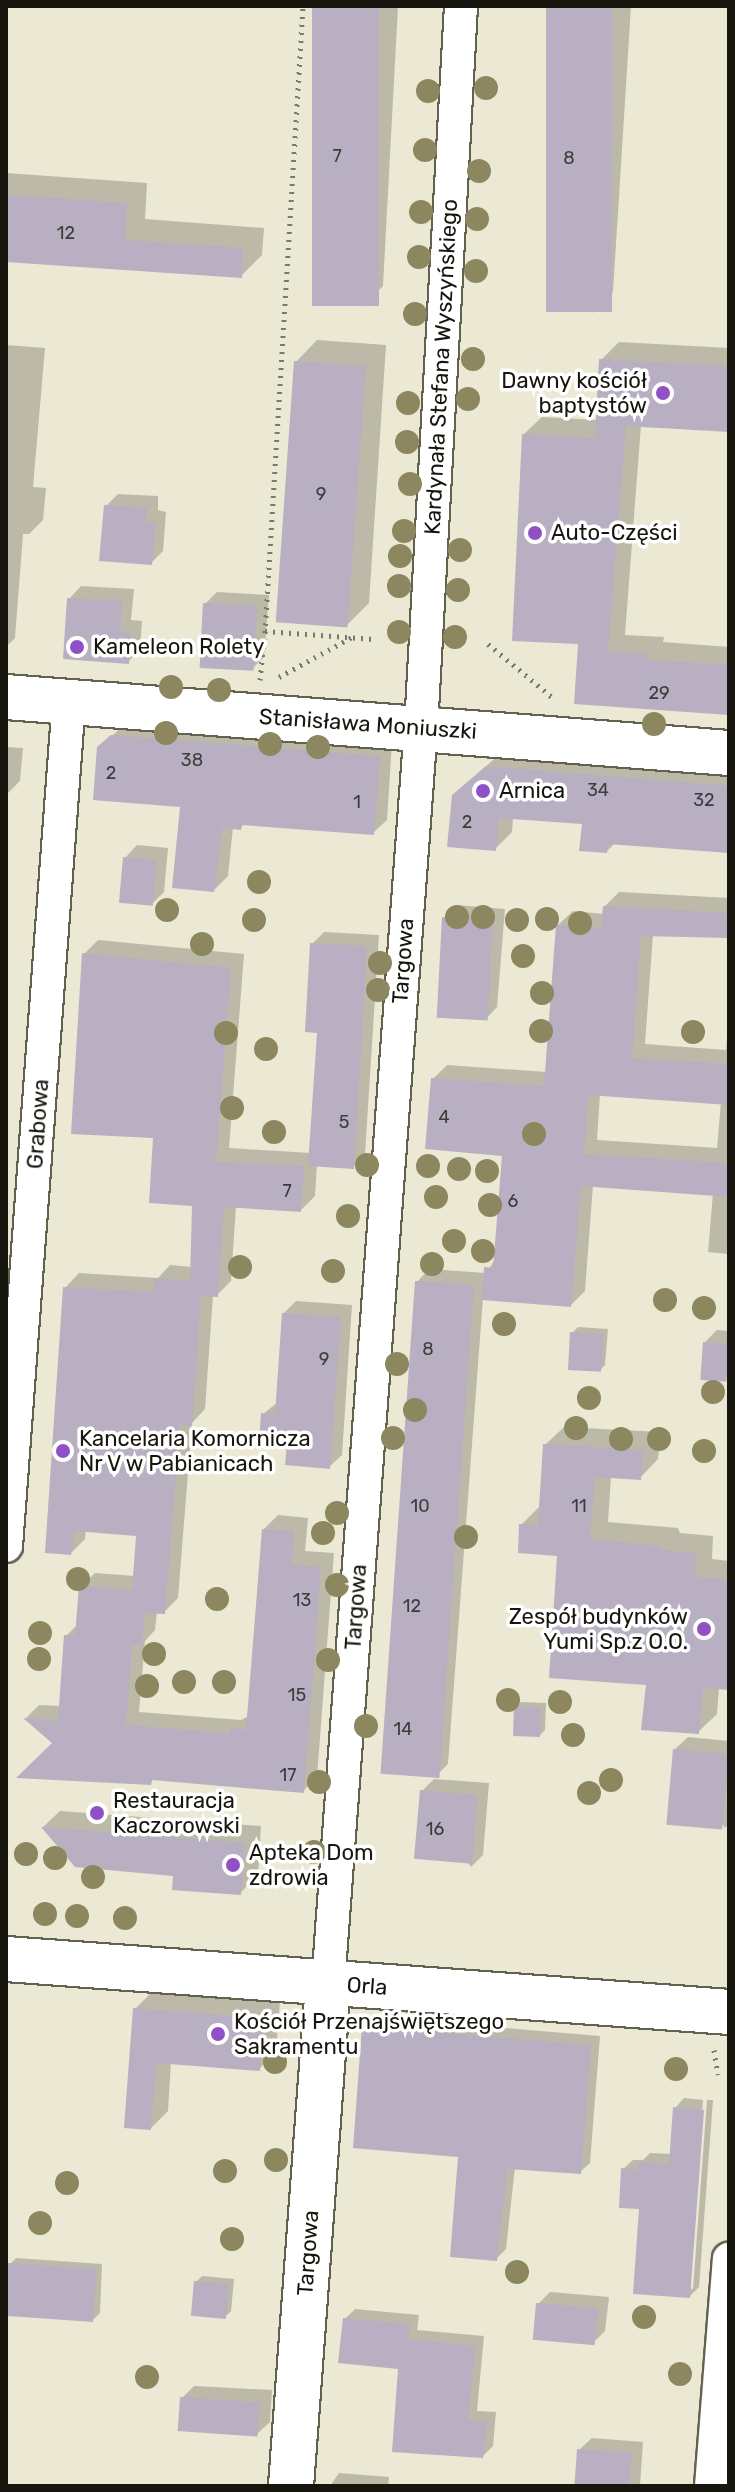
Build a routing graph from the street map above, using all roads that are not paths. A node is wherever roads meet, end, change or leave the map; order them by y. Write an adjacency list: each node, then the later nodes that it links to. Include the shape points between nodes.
1 (461, 6): 4 (street, Kardynała Stefana Wyszyńskiego)
2 (6, 697): 3 (street, Stanisława Moniuszki)
3 (69, 701): 4 (street, Stanisława Moniuszki); 6 (street, Grabowa)
4 (421, 728): 5 (street, Stanisława Moniuszki); 8 (street, Targowa)
5 (729, 753)
6 (6, 1546)
7 (6, 1959): 8 (street, Orla)
8 (328, 1984): 9 (street, Orla); 11 (street, Targowa)
9 (721, 2028)
10 (729, 2259): 12 (street)
11 (291, 2486)
12 (711, 2486)

